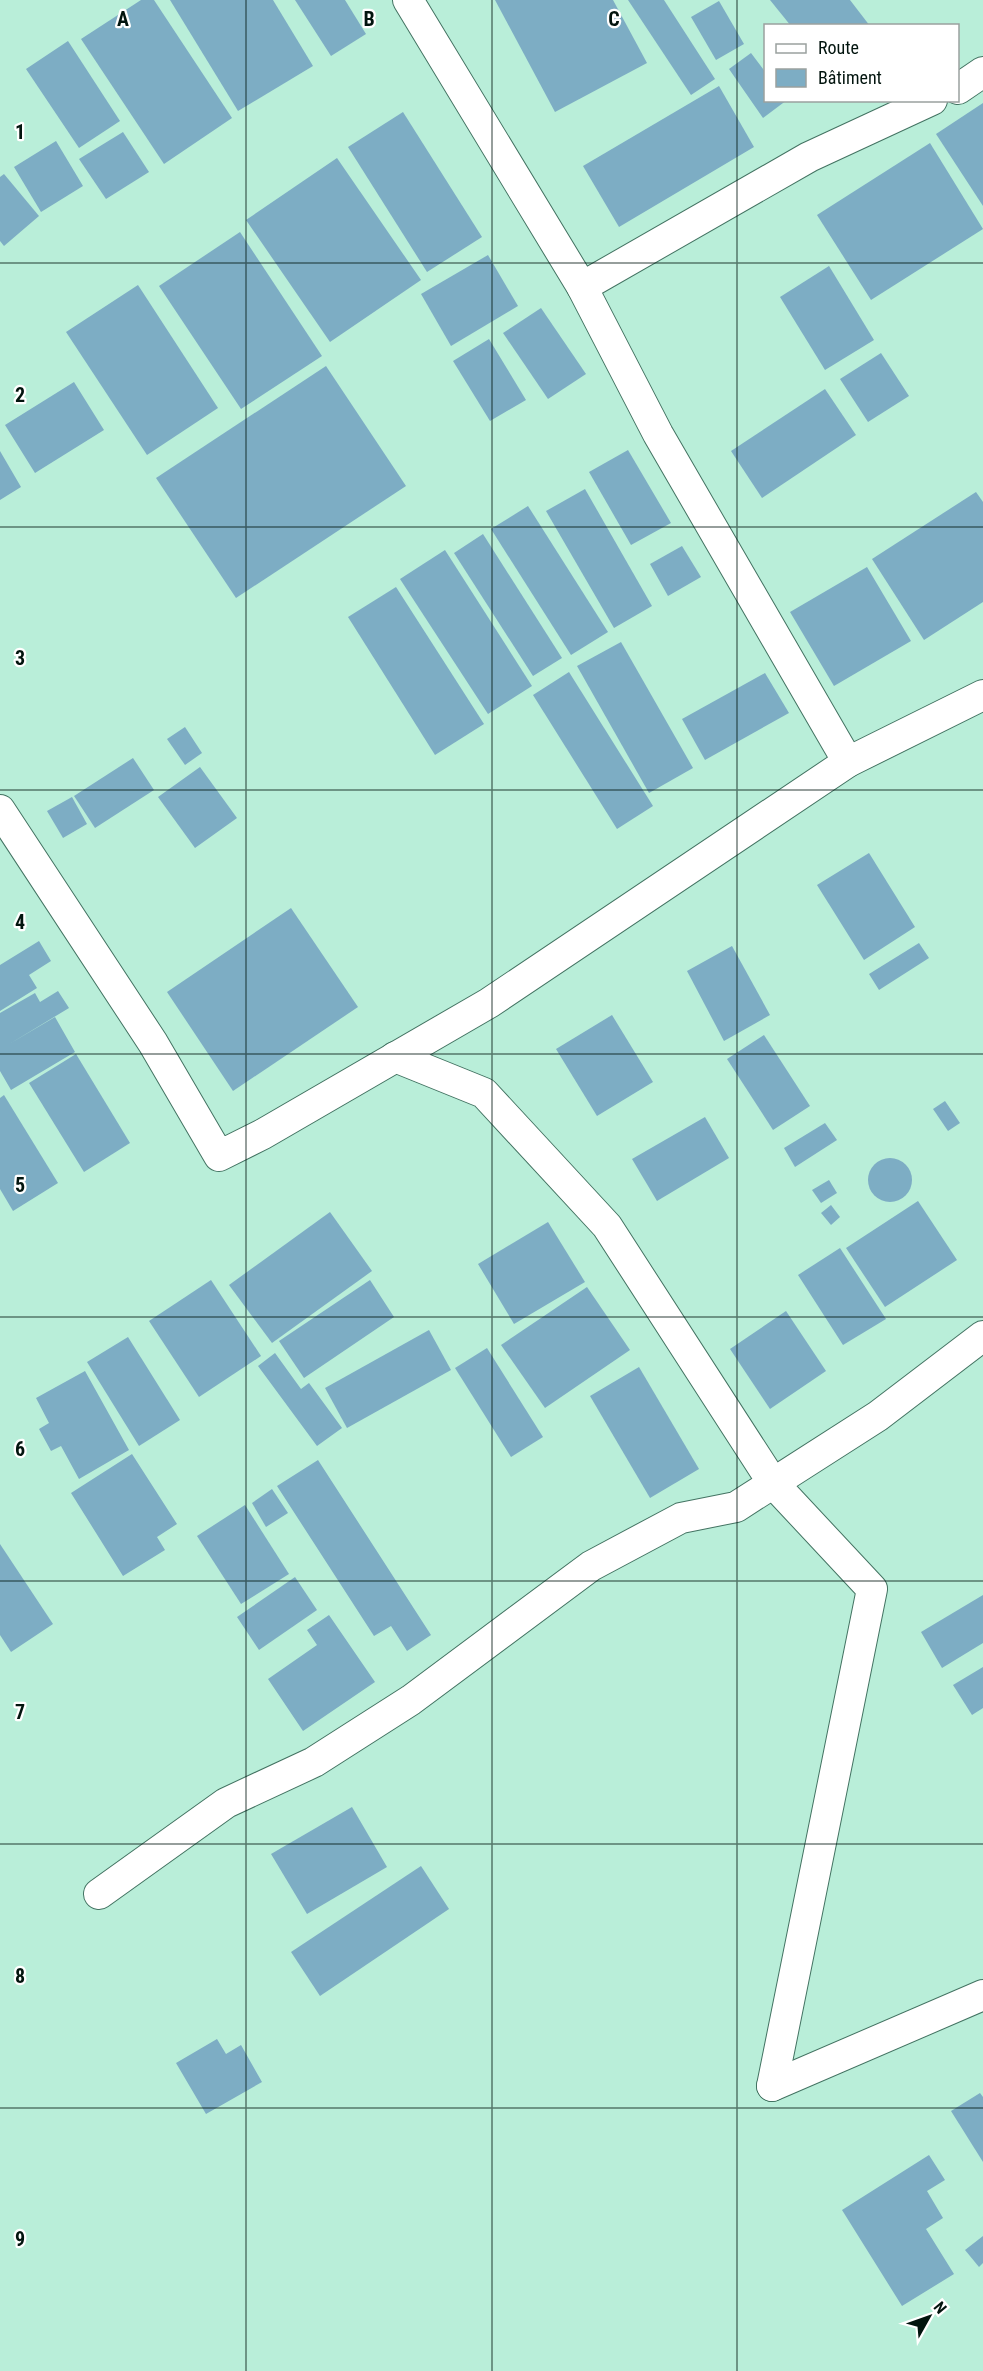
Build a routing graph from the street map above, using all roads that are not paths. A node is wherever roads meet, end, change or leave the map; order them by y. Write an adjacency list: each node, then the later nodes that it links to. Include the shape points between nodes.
1 (408, 0): 5 (street)
2 (983, 72): 3 (street)
3 (959, 88)
4 (928, 102): 5 (street, via 809,157)
5 (582, 287): 7 (street, via 658,434)
6 (983, 695): 7 (street)
7 (848, 762): 9 (street, via 489,1003)
8 (0, 810): 9 (street, via 153,1043 219,1156)
9 (395, 1058): 11 (street, via 484,1093 607,1226)
10 (983, 1336): 11 (street, via 878,1416)
11 (773, 1483): 12 (street, via 736,1507 681,1518 591,1566 411,1700 314,1762 225,1803); 13 (street, via 872,1589 772,2086)
12 (99, 1894)
13 (983, 1995)

